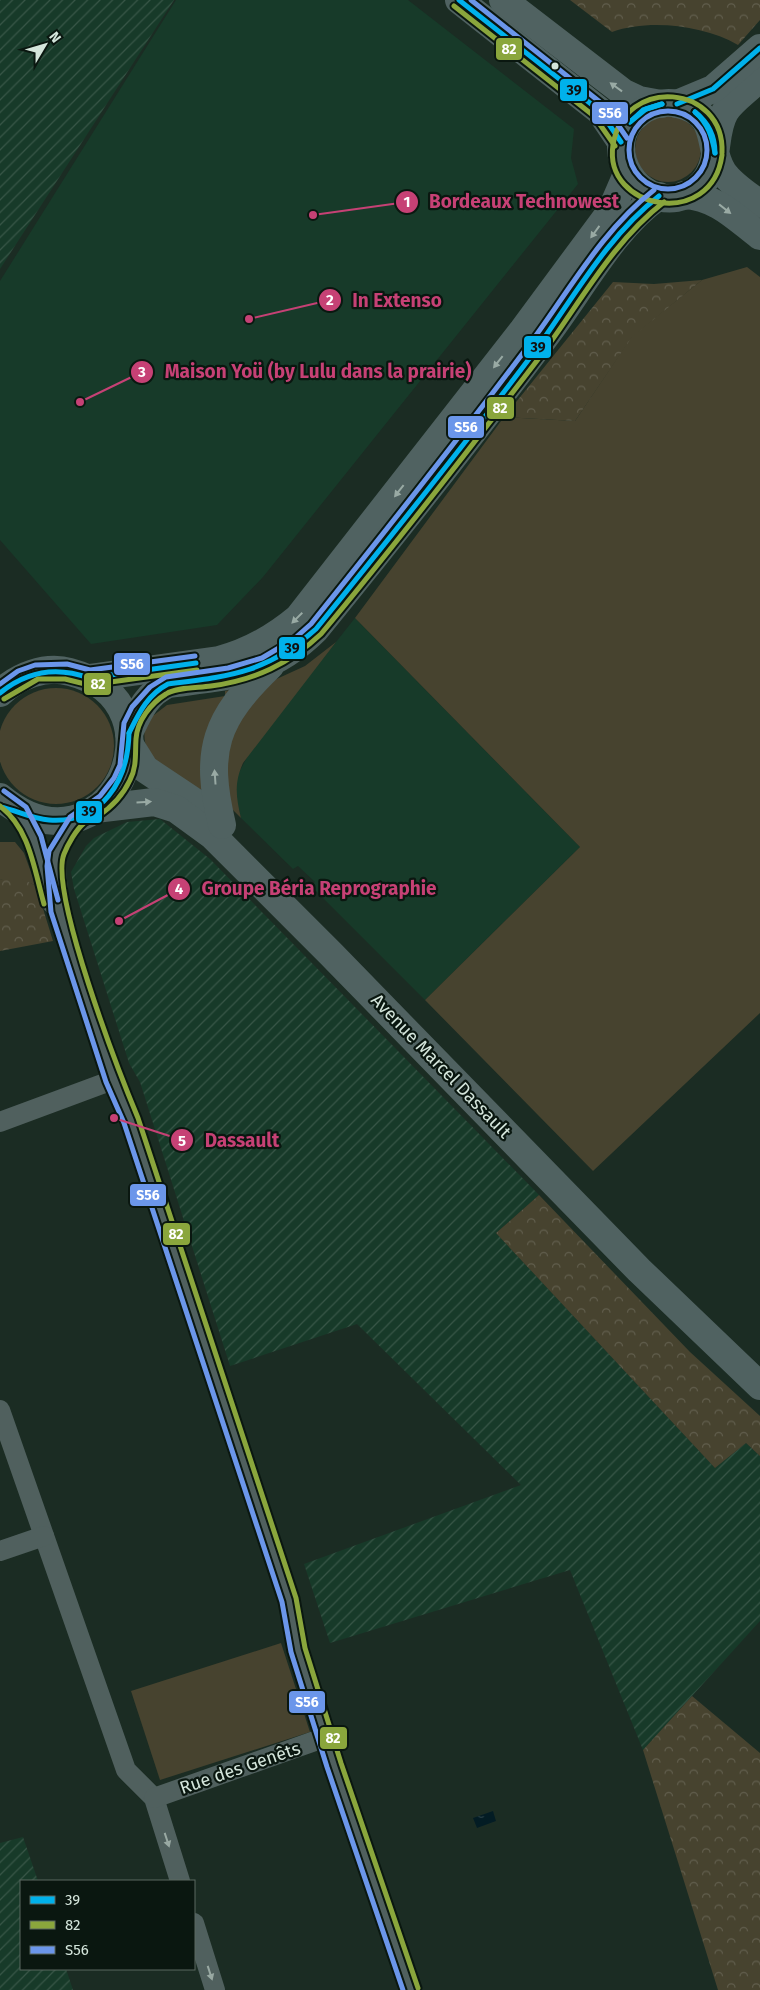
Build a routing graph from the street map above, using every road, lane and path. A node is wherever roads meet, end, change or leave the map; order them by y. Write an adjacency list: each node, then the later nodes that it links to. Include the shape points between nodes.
1 (459, 0): 6 (main road, via 600,111)
2 (503, 0): 5 (main road, one-way to 2, via 639,100 624,93)
3 (760, 48): 5 (main road, via 712,89)
4 (760, 77): 7 (main road, via 725,112)
5 (669, 104): 6 (main road, via 649,107 631,121); 7 (main road, via 693,110 706,122 713,137)
6 (621, 142): 8 (main road, via 621,159)
7 (715, 154): 9 (main road, via 713,165 702,183); 10 (main road, via 730,181)
8 (627, 174): 9 (main road, via 638,187); 13 (main road, one-way to 13, via 611,211 523,330 298,618 271,639 219,660)
9 (671, 196): 11 (main road, one-way to 11, via 702,196); 12 (main road, via 644,206 626,224 546,337 322,622 297,648)
10 (760, 204)
11 (760, 236)
12 (275, 661): 15 (main road, via 248,672 168,684 157,689 143,704); 18 (main road, one-way to 12, via 214,758 219,733 239,697)
13 (89, 678): 14 (main road, via 66,671 36,672); 15 (main road, Avenue Marcel Dassault, via 116,701 124,716)
14 (0, 694)
15 (129, 739): 17 (main road, via 126,770 118,785 114,792); 18 (main road, Avenue Marcel Dassault, via 145,769 186,795)
16 (9, 807): 17 (main road, Avenue Marcel Dassault, via 49,821); 19 (street, via 34,839 51,902)
17 (87, 813): 19 (street, via 62,842 55,856 60,899); 22 (main road, Avenue Marcel Dassault, one-way to 22, via 154,802 176,809 213,836)
18 (222, 825): 22 (main road, Avenue Marcel Dassault)
19 (58, 910): 20 (street)
20 (113, 1080): 21 (street); 28 (street, via 131,1120 289,1600 298,1650)
21 (0, 1122)
22 (645, 1264): 23 (main road, Avenue Marcel Dassault); 24 (main road, Avenue Marcel Dassault)
23 (760, 1365)
24 (760, 1386)
25 (0, 1410): 26 (street)
26 (44, 1536): 27 (street); 29 (street, via 126,1770)
27 (0, 1551)
28 (326, 1737): 29 (street, Rue des Genêts); 33 (street)
29 (154, 1798): 30 (street, one-way to 30)
30 (180, 1880)
31 (195, 1926): 32 (street, one-way to 32)
32 (215, 1990)
33 (411, 1990)

